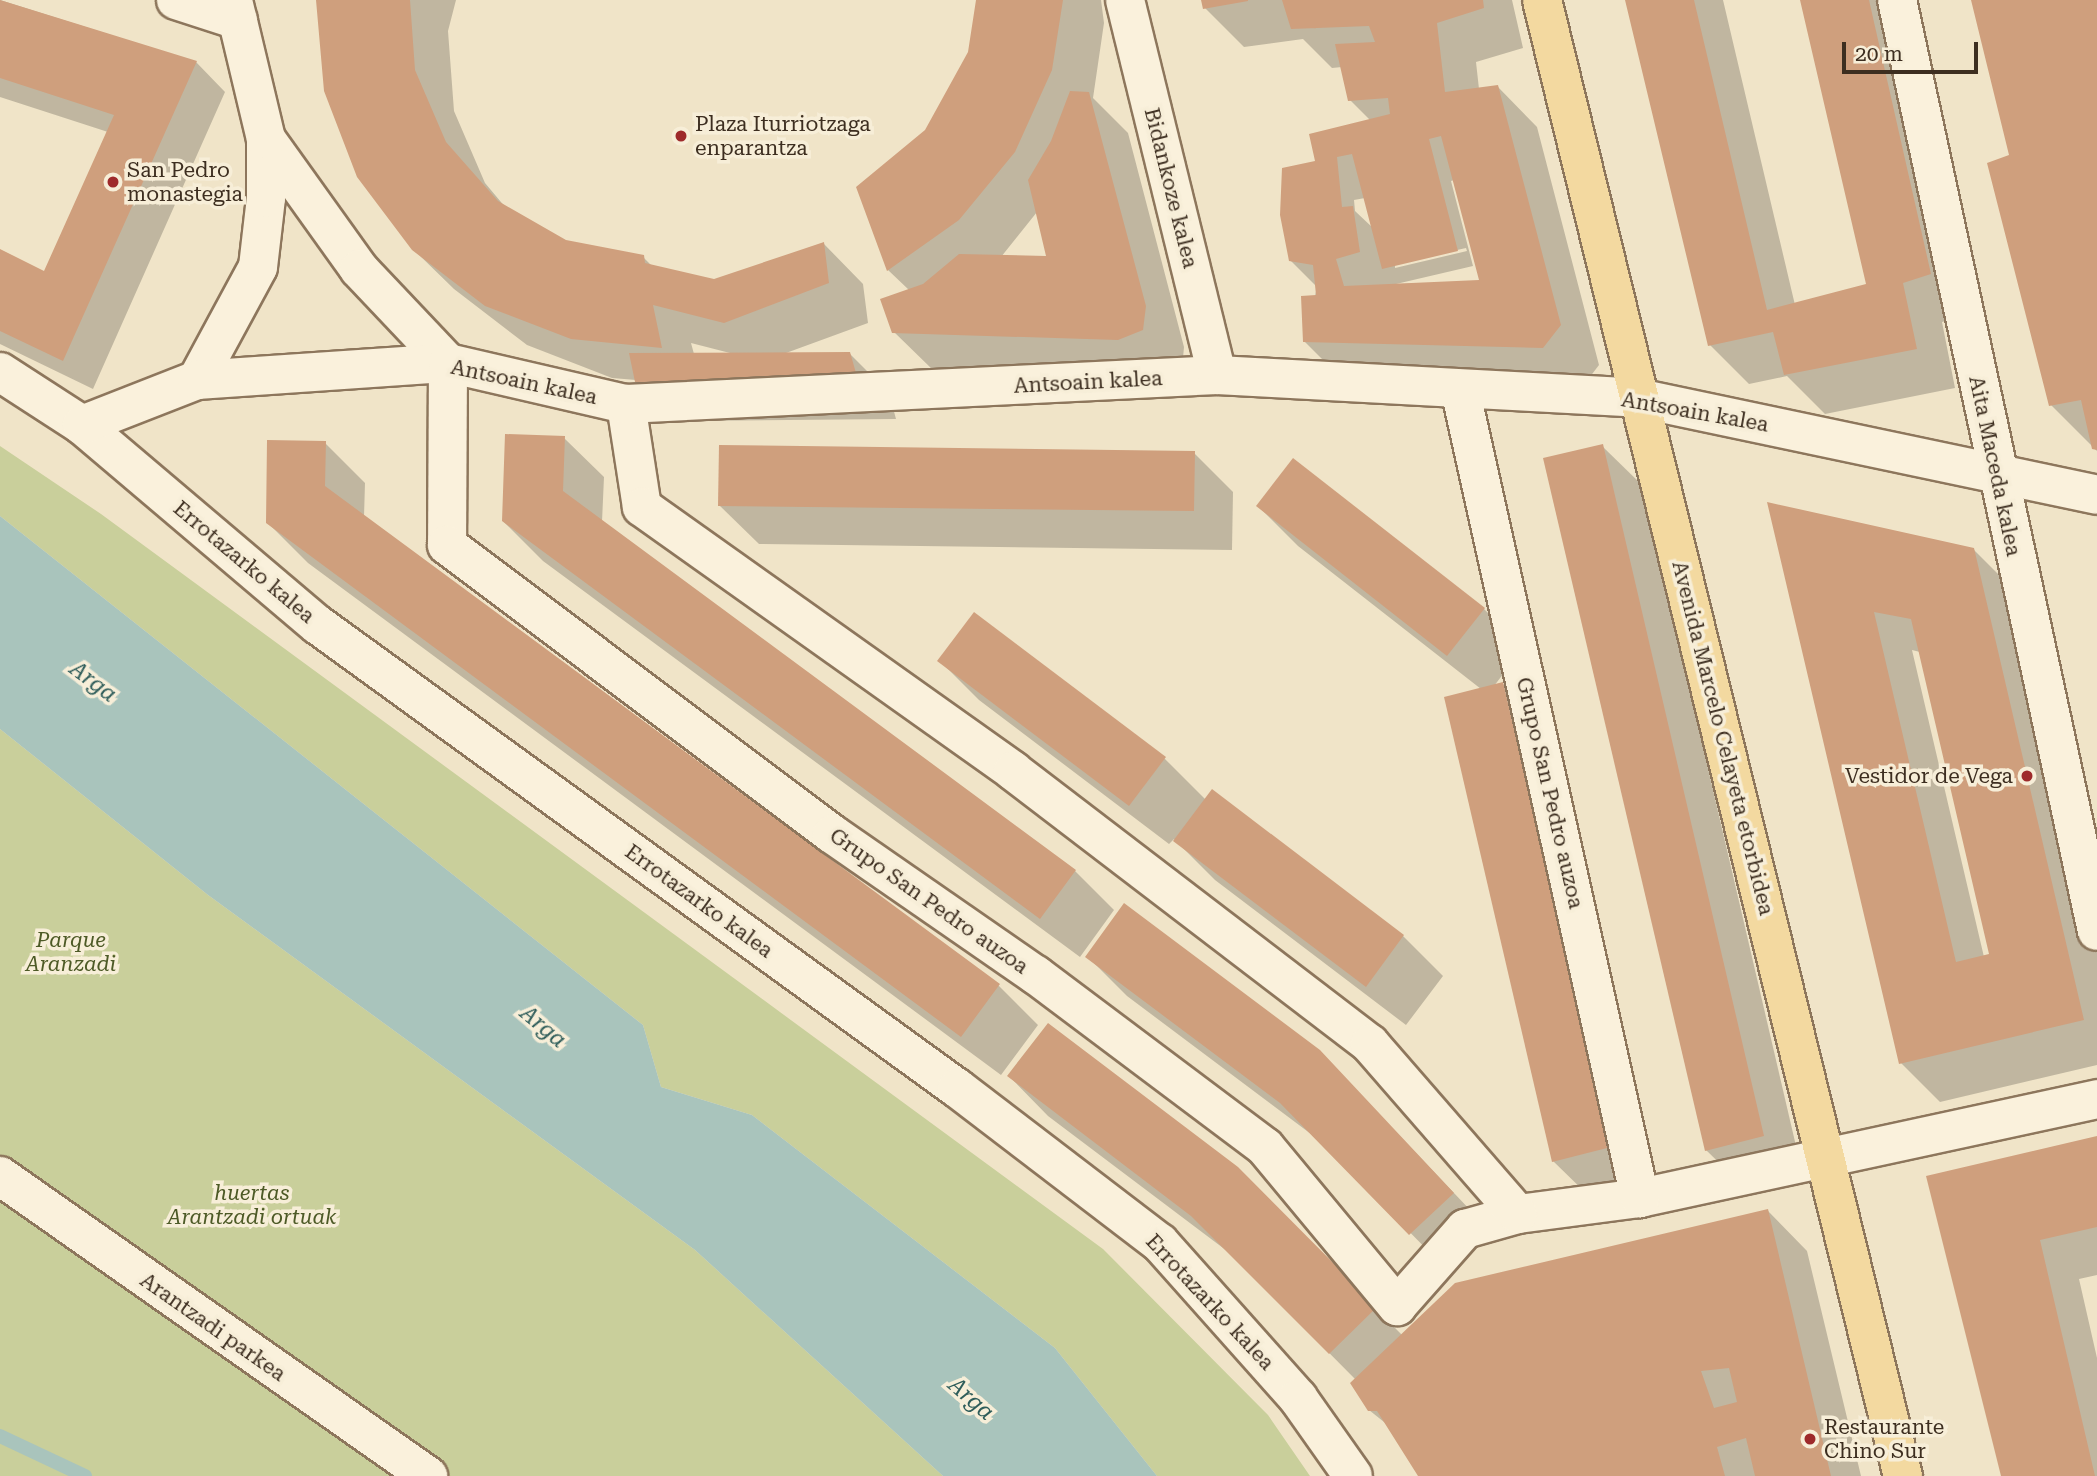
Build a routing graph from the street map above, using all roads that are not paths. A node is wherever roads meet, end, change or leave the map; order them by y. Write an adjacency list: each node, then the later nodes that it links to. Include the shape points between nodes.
1 (176, 0): 5 (street)
2 (1125, 0): 9 (street, Bidankoze kalea)
3 (1542, 0): 12 (main road, Avenida Marcelo Celayeta etorbidea)
4 (1897, 0): 15 (street, Aita Maceda kalea)
5 (236, 10): 6 (street)
6 (266, 139): 7 (street, via 359,269); 10 (street, via 266,198 258,267)
7 (448, 363): 10 (street, Antsoain kalea); 13 (street, Antsoain kalea); 22 (street, Grupo San Pedro auzoa, via 447,545 832,834 1036,975 1265,1147 1397,1306 1465,1229)
8 (0, 372): 14 (street, Errotazarko kalea)
9 (1217, 375): 11 (street, Antsoain kalea); 13 (street, Antsoain kalea)
10 (197, 380): 14 (street, Antsoain kalea)
11 (1460, 389): 12 (street, Antsoain kalea); 21 (street, Grupo San Pedro auzoa)
12 (1638, 398): 15 (street, Antsoain kalea); 19 (main road, Avenida Marcelo Celayeta etorbidea)
13 (626, 404): 22 (street, via 642,507 1013,771 1370,1044)
14 (82, 425): 24 (street, Errotazarko kalea, via 318,625 957,1088 1160,1243 1298,1398)
15 (1995, 471): 16 (street, Antsoain kalea); 17 (street, Aita Maceda kalea)
16 (2097, 495)
17 (2097, 930)
18 (2097, 1099): 19 (street, Grupo San Pedro auzoa)
19 (1827, 1158): 21 (street, Grupo San Pedro auzoa); 25 (main road, Avenida Marcelo Celayeta etorbidea)
20 (0, 1176): 23 (street, Arantzadi parkea)
21 (1640, 1198): 22 (street, Grupo San Pedro auzoa)
22 (1518, 1214)
23 (428, 1476)
24 (1353, 1476)
25 (1903, 1476)

